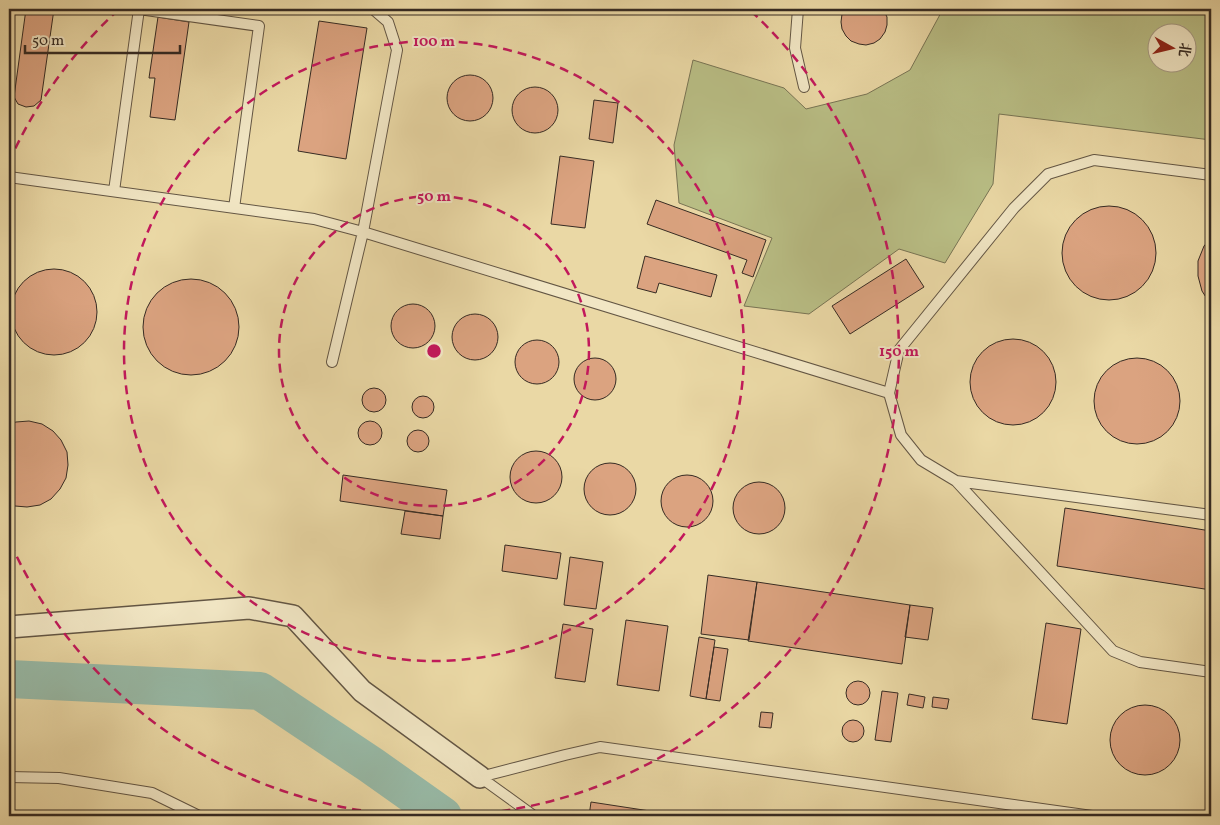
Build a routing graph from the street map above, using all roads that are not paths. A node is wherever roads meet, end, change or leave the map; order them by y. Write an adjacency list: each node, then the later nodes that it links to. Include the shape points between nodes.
1 (368, 9): 4 (lane)
2 (373, 9): 4 (lane)
3 (798, 9): 5 (lane, via 795,48)
4 (388, 22): 10 (lane, via 398,50)
5 (804, 88)
6 (1211, 175): 12 (lane, via 1094,160 1048,174 1014,208 899,350)
7 (9, 177): 8 (lane)
8 (114, 191): 9 (lane); 9 (lane, via 139,9 259,26)
9 (234, 208): 10 (lane, via 314,219)
10 (362, 232): 11 (lane); 12 (lane)
11 (332, 362)
12 (888, 393): 13 (lane, via 901,435 922,460)
13 (956, 481): 14 (lane); 16 (lane, via 1113,651 1140,662)
14 (1211, 515)
15 (9, 627): 18 (street, via 249,608 293,616 362,690)
16 (1211, 672)
17 (9, 777): 19 (lane, via 59,778 152,793)
18 (480, 777): 20 (lane); 21 (lane, via 600,747)
19 (199, 816)
20 (534, 816)
21 (1092, 816)

